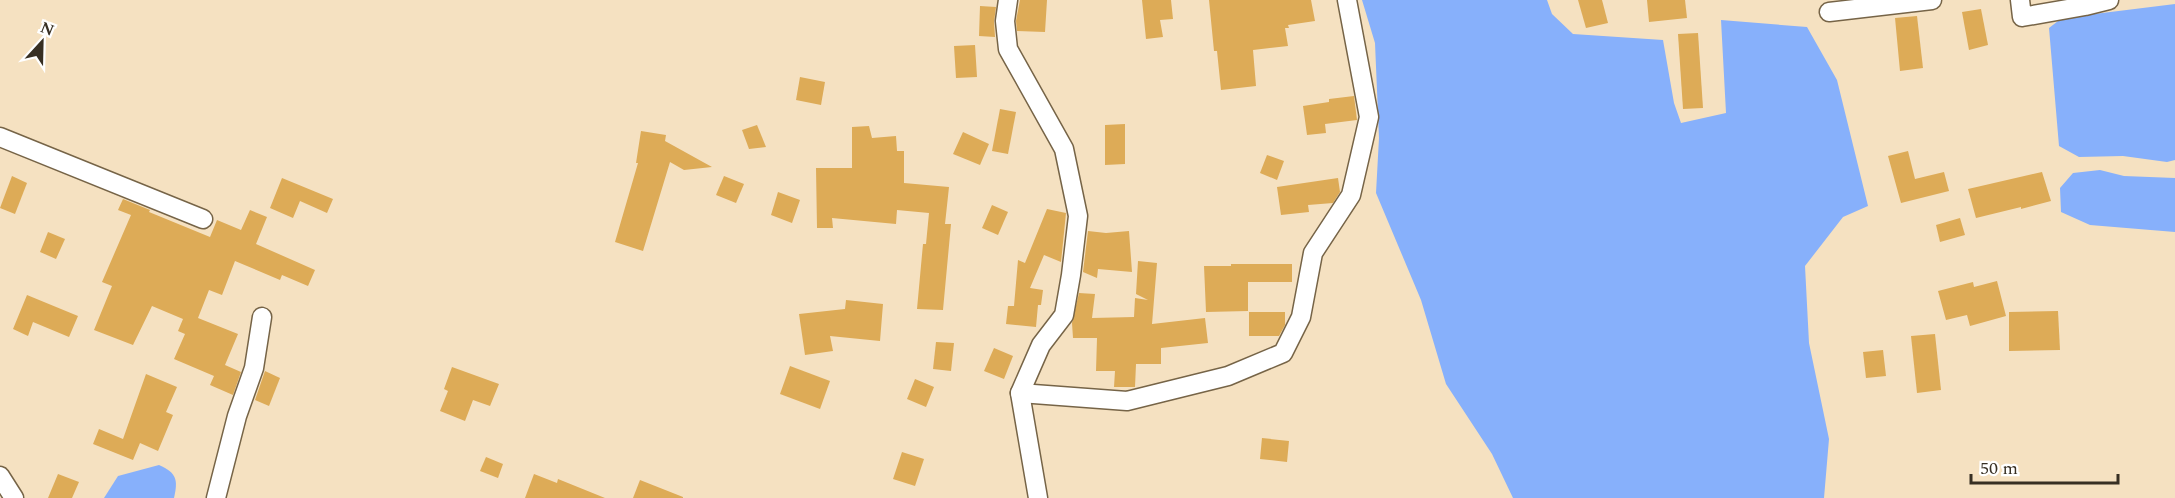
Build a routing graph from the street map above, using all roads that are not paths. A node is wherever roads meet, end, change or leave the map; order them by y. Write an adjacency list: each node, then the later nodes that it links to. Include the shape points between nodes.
1 (1008, 0): 10 (street, via 1008,49 1064,149 1078,216 1064,315 1041,345)
2 (1347, 0): 10 (street, via 1369,117 1351,195 1313,254 1301,316 1282,353 1228,376 1127,401)
3 (1932, 0): 6 (street)
4 (2020, 0): 5 (street, via 2022,17)
5 (2109, 0)
6 (1829, 12)
7 (0, 137): 8 (street)
8 (203, 219)
9 (262, 317): 13 (street, via 254,368)
10 (1020, 393): 14 (street)
11 (0, 476): 12 (street)
12 (14, 498)
13 (216, 498)
14 (1038, 498)

